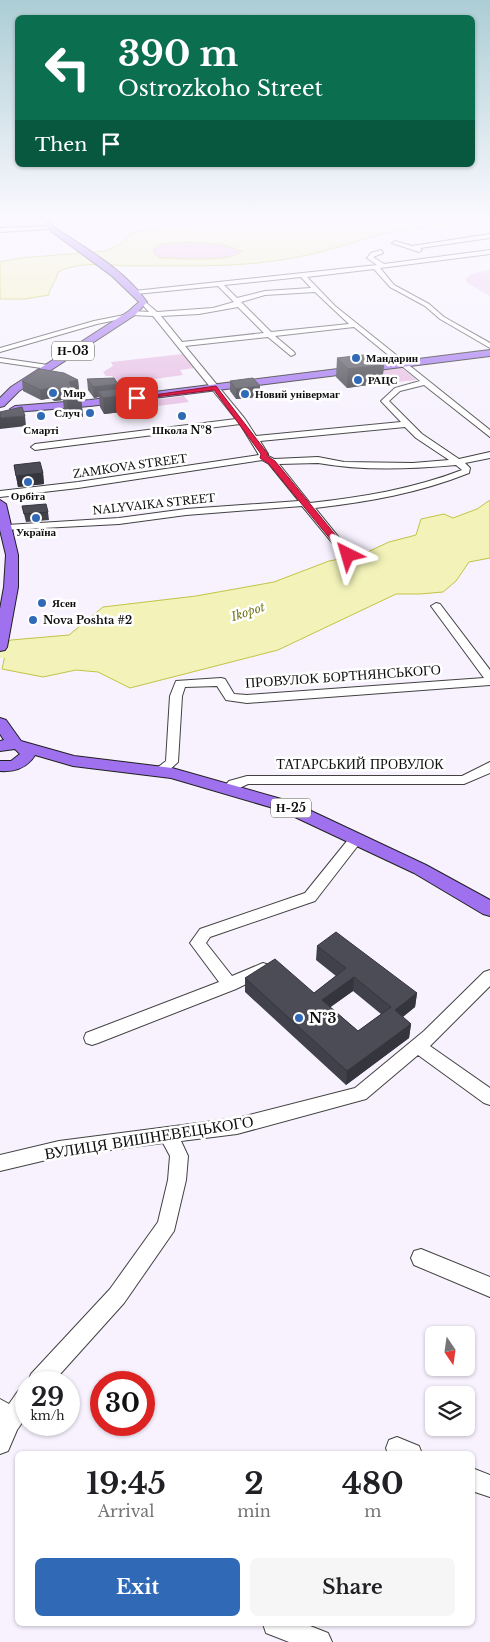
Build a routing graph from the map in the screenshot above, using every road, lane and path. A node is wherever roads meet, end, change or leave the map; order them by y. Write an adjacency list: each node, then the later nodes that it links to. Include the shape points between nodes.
1 (137, 294): 6 (main road)
2 (229, 294): 7 (street)
3 (263, 294): 7 (street, via 241,298)
4 (319, 294): 10 (street)
5 (406, 294): 13 (street)
6 (143, 302): 8 (main road, Н-03); 9 (street)
7 (238, 303): 9 (street, via 224,308); 11 (street)
8 (128, 315): 9 (street); 14 (street); 19 (main road, Н-03)
9 (156, 315): 12 (street)
10 (356, 325): 11 (street); 18 (street)
11 (269, 334): 12 (street); 16 (street)
12 (180, 344): 21 (street)
13 (490, 346)
14 (0, 350)
15 (490, 353): 18 (main road)
16 (291, 354)
17 (0, 360): 19 (street)
18 (406, 364): 20 (street); 21 (main road)
19 (48, 367): 22 (main road, Н-03)
20 (426, 382): 27 (street, via 399,387 385,401); 28 (street)
21 (216, 388): 24 (main road, via 48,408); 26 (street)
22 (15, 389): 23 (main road, Н-03); 24 (main road)
23 (0, 404): 24 (main road, Н-03)
24 (14, 407): 25 (main road)
25 (0, 411)
26 (242, 421): 29 (street); 30 (street)
27 (406, 424): 29 (street); 34 (street)
28 (490, 434)
29 (255, 439): 32 (street, via 264,454)
30 (35, 447)
31 (490, 455): 34 (street)
32 (262, 457): 33 (street); 35 (street, ZAMKOVA STREET)
33 (272, 462): 34 (street, via 318,460 413,466); 37 (street)
34 (458, 462): 37 (street, NALYVAIKA STREET, via 466,471 449,479 379,497)
35 (0, 494)
36 (0, 504): 38 (main road)
37 (306, 505): 38 (street, NALYVAIKA STREET, via 194,512 120,521); 40 (street)
38 (4, 525): 39 (main road)
39 (4, 545): 41 (main road, via 12,555)
40 (348, 555)
41 (4, 601): 43 (main road)
42 (436, 606): 44 (street)
43 (1, 640)
44 (490, 680): 50 (street, ПРОВУЛОК БОРТНЯНСЬКОГО, via 247,699 230,697 221,682 180,684 176,696 172,762)
45 (0, 723): 46 (main road)
46 (13, 746): 47 (main road, Н-25); 48 (main road, via 28,754)
47 (73, 761): 48 (main road, Н-25); 50 (main road, Н-25)
48 (8, 768)
49 (489, 768): 51 (street, ТАТАРСЬКИЙ ПРОВУЛОК, via 464,780 247,780)
50 (160, 771): 51 (main road, Н-25)
51 (229, 789): 52 (main road, Н-25, via 286,806)
52 (356, 839): 53 (main road, Н-25, via 420,869); 56 (street, via 310,897 205,932 198,943)
53 (490, 909)
54 (265, 968): 56 (street)
55 (490, 976): 58 (street, ВУЛИЦЯ ВИШНЕВЕЦЬКОГО)
56 (230, 985): 57 (street)
57 (92, 1038)
58 (418, 1046): 59 (street); 60 (street, ВУЛИЦЯ ВИШНЕВЕЦЬКОГО, via 360,1094 237,1126)
59 (490, 1098)
60 (168, 1135): 61 (street, ВУЛИЦЯ ВИШНЕВЕЦЬКОГО, via 59,1149); 64 (street, via 179,1156 167,1224 118,1296)
61 (0, 1163)
62 (421, 1258): 63 (street)
63 (490, 1287)
64 (49, 1371)
65 (15, 1408): 66 (street)
66 (4, 1416): 67 (street)
67 (0, 1443)
68 (475, 1480): 69 (street)
69 (490, 1486)
70 (280, 1626): 71 (street)
71 (319, 1642)

